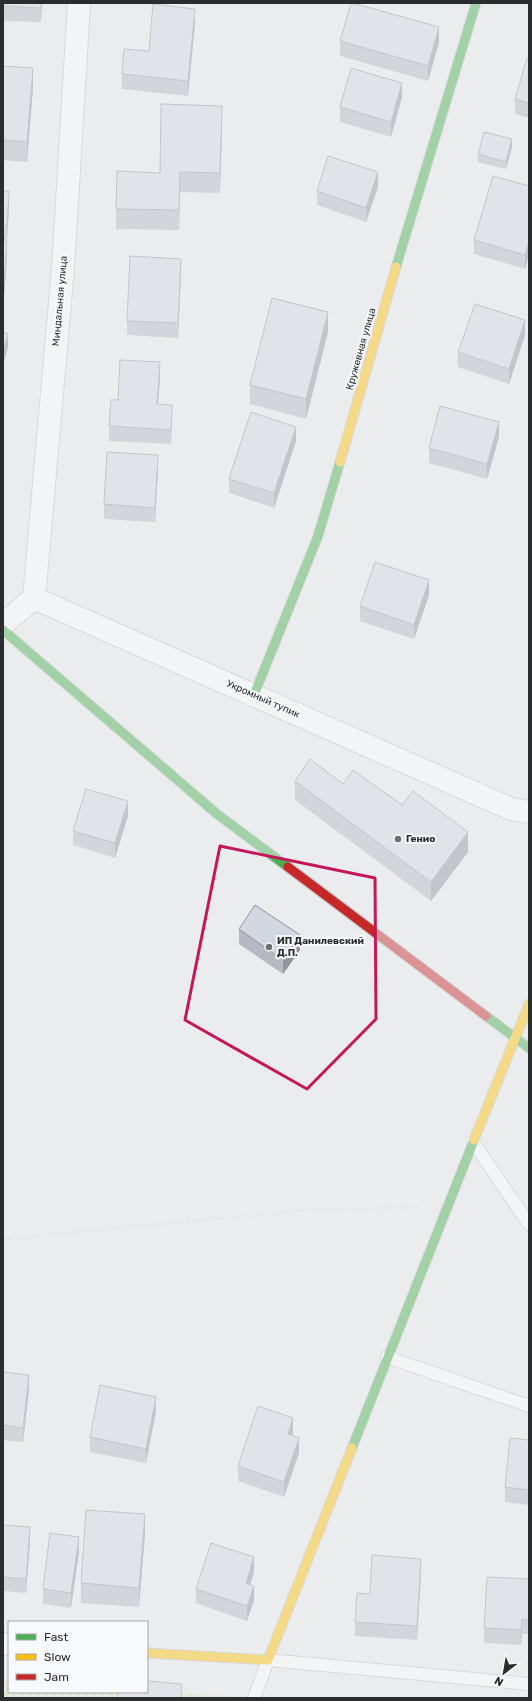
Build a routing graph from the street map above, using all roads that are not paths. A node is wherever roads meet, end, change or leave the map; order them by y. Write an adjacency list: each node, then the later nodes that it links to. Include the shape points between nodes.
1 (79, 3): 3 (street, Миндальная улица, via 63,268)
2 (476, 3): 6 (street, Кружевная улица, via 318,536)
3 (34, 598): 4 (street); 6 (street, Укромный тупик)
4 (3, 624)
5 (3, 630): 9 (street, via 217,814)
6 (254, 696): 7 (street, Укромный тупик, via 511,809)
7 (529, 812)
8 (529, 1004): 9 (street)
9 (515, 1037): 10 (street); 11 (street)
10 (529, 1048)
11 (472, 1142): 12 (lane); 13 (street)
12 (529, 1224)
13 (387, 1357): 14 (lane); 16 (street)
14 (529, 1406)
15 (148, 1653): 16 (street)
16 (268, 1660): 17 (lane); 18 (lane)
17 (529, 1684)
18 (254, 1698)

